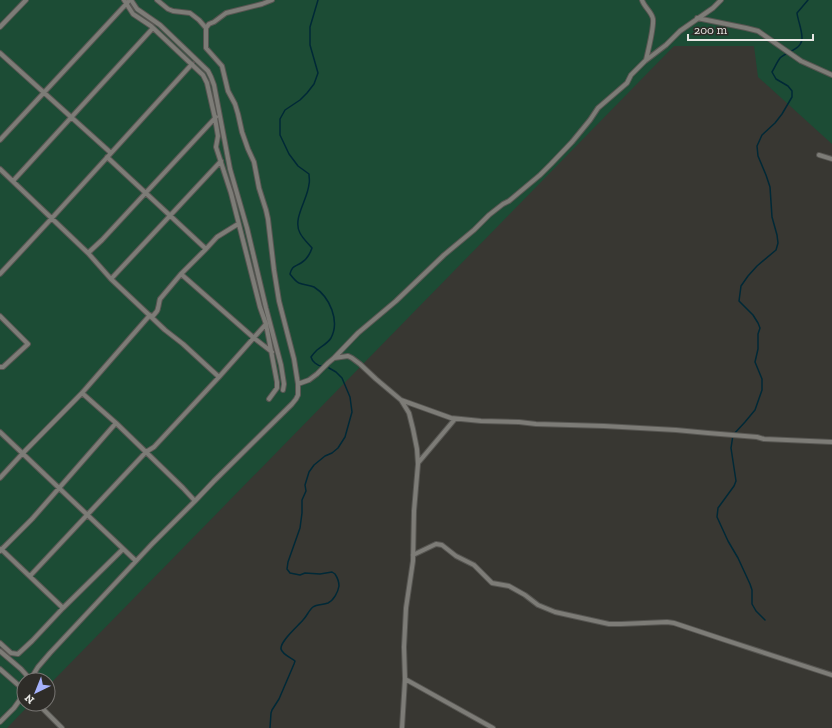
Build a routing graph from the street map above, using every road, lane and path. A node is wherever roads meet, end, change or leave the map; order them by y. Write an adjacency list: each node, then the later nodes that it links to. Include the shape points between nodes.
1 (22, 0): 9 (street)
2 (26, 0): 9 (street)
3 (157, 0): 11 (street, via 173,11 190,13)
4 (272, 0): 11 (street, via 226,13)
5 (642, 0): 13 (street, via 653,20)
6 (721, 0): 8 (street)
7 (128, 1): 10 (street, via 133,14); 16 (street); 17 (street, via 160,25 208,71)
8 (697, 18): 13 (street); 15 (street, via 758,31 801,61)
9 (0, 26)
10 (153, 28): 14 (street); 20 (street)
11 (206, 28): 49 (street, via 206,48 222,66 228,91 235,104 242,132 254,162 268,219 279,300)
12 (0, 53): 16 (street)
13 (646, 61): 46 (street, via 627,83 598,108 572,142 540,175 444,255)
14 (192, 64): 18 (street, via 205,78); 23 (street)
15 (832, 75)
16 (44, 92): 20 (street); 22 (street)
17 (217, 103): 18 (street); 19 (street)
18 (212, 105): 21 (street)
19 (220, 115): 21 (street); 30 (street)
20 (71, 117): 23 (street); 29 (street)
21 (215, 118): 27 (street, via 218,136 216,147); 32 (street)
22 (0, 140)
23 (111, 153): 25 (street)
24 (819, 155): 26 (street)
25 (108, 157): 32 (street); 34 (street)
26 (832, 159)
27 (221, 161): 31 (street); 33 (street)
28 (0, 169): 29 (street)
29 (13, 181): 34 (street)
30 (236, 190): 31 (street); 43 (street, via 247,228)
31 (231, 193): 35 (street)
32 (146, 194): 33 (street); 37 (street)
33 (170, 216): 36 (street); 40 (street)
34 (52, 218): 37 (street); 38 (street)
35 (238, 224): 36 (street, via 217,237); 43 (street)
36 (206, 249): 39 (street)
37 (88, 253): 40 (street)
38 (0, 274)
39 (181, 274): 42 (street, via 160,299 157,311); 44 (street)
40 (111, 279): 42 (street)
41 (0, 316): 47 (street, via 28,344)
42 (151, 316): 48 (street); 51 (street)
43 (267, 322): 44 (street); 45 (street); 50 (street, via 281,366)
44 (254, 338): 45 (street); 48 (street)
45 (272, 352): 52 (street, via 277,388)
46 (334, 358): 49 (street, via 309,380); 53 (street, via 352,358)
47 (0, 367)
48 (219, 377): 58 (street)
49 (298, 384): 63 (street, via 296,399)
50 (283, 390)
51 (82, 392): 55 (street); 59 (street)
52 (269, 399)
53 (401, 400): 54 (street); 60 (street, via 409,413)
54 (455, 419): 57 (street, via 676,430 764,439); 60 (street)
55 (116, 423): 58 (street); 62 (street)
56 (0, 432): 59 (street)
57 (832, 442)
58 (146, 452): 63 (street); 64 (street)
59 (22, 454): 61 (street); 62 (street)
60 (418, 464): 67 (street)
61 (0, 478)
62 (59, 487): 64 (street); 66 (street)
63 (195, 501): 68 (street)
64 (87, 515): 65 (street); 69 (street)
65 (123, 549): 68 (street); 70 (street)
66 (1, 550): 69 (street)
67 (413, 555): 76 (street, via 436,544 442,545 474,565 492,583 509,586 538,605 555,612 609,624 674,623); 77 (street, via 406,608)
68 (136, 561): 75 (street)
69 (30, 576): 70 (street)
70 (63, 608): 71 (street, via 18,654 11,653)
71 (0, 643)
72 (0, 651): 74 (street)
73 (0, 669): 78 (street)
74 (23, 672)
75 (35, 672)
76 (832, 675)
77 (405, 679): 83 (street); 84 (street)
78 (16, 683)
79 (16, 705): 81 (street)
80 (46, 712): 82 (street)
81 (0, 722)
82 (62, 728)
83 (402, 728)
84 (493, 728)

